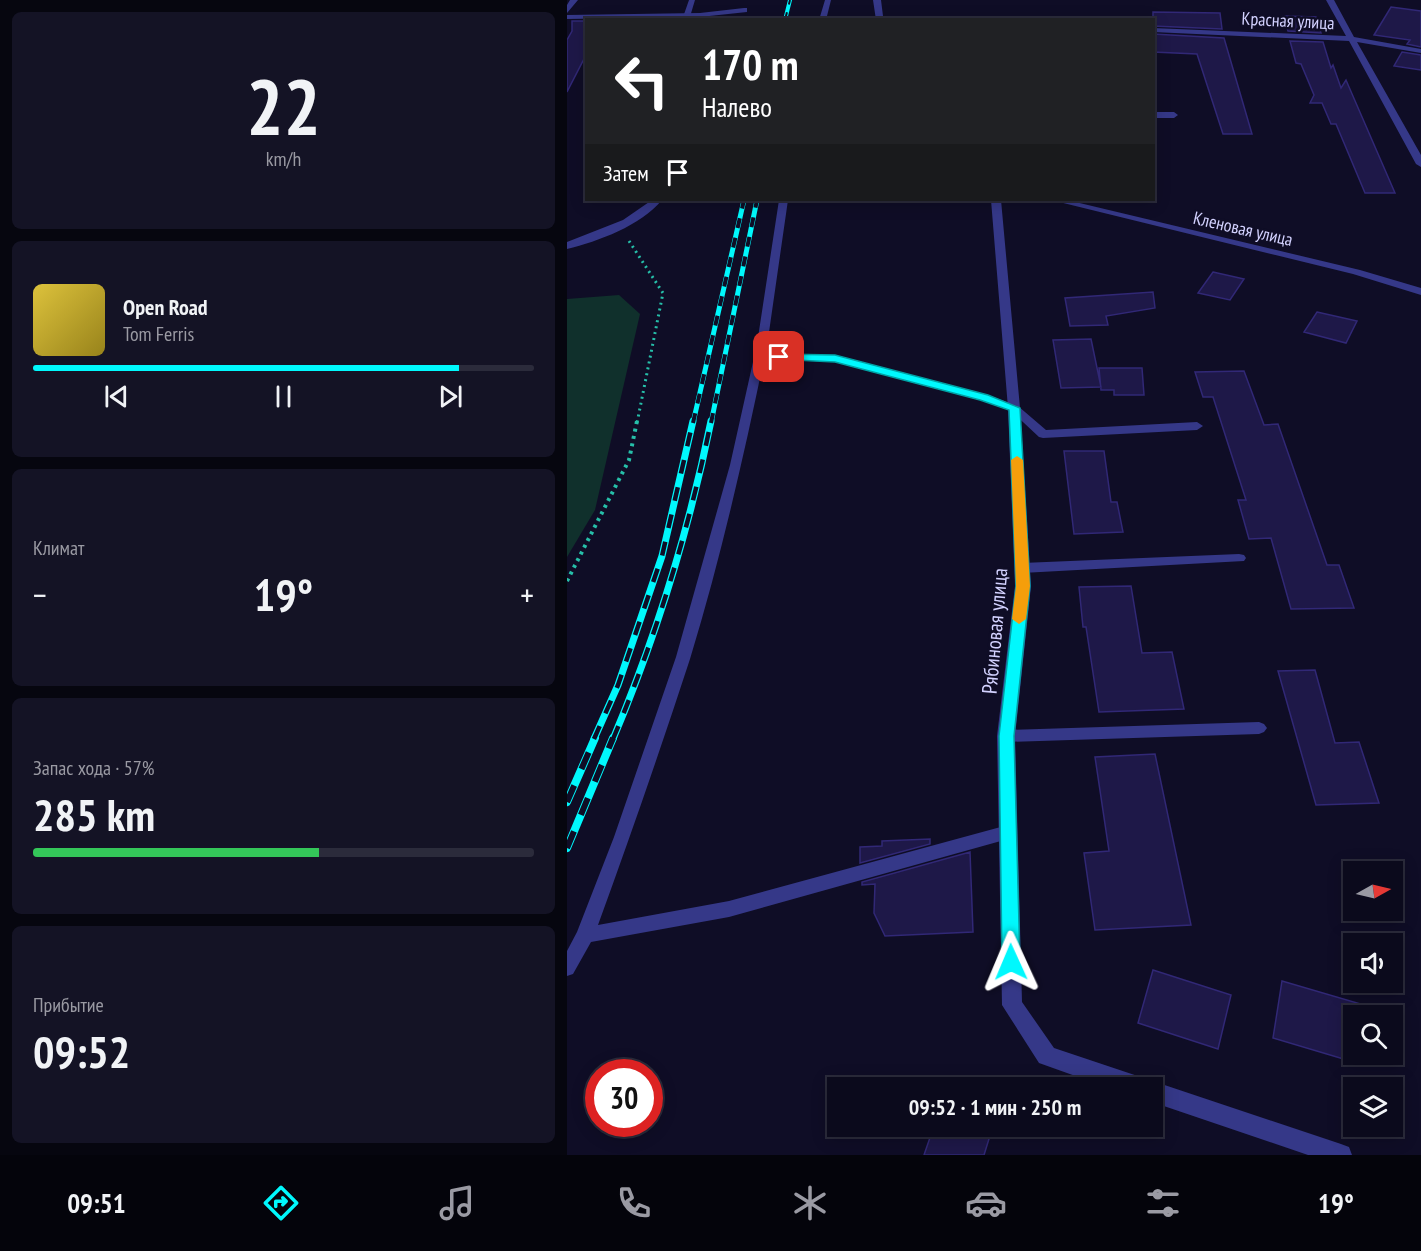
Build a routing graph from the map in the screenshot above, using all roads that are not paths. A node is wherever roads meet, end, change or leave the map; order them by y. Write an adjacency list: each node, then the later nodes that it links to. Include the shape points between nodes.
1 (574, 0): 8 (street)
2 (692, 0): 10 (lane)
3 (745, 0): 7 (street)
4 (828, 0): 12 (lane)
5 (877, 0): 13 (street)
6 (1330, 0): 15 (street)
7 (744, 10): 10 (street); 11 (street)
8 (567, 11)
9 (567, 16): 10 (street)
10 (685, 17)
11 (746, 18)
12 (823, 18)
13 (880, 18)
14 (1155, 30): 15 (street, Красная улица)
15 (1353, 39): 16 (street, Красная улица); 19 (street)
16 (1421, 51)
17 (1155, 115): 18 (street)
18 (1174, 115)
19 (1419, 154): 20 (street)
20 (1421, 164)
21 (656, 201): 25 (street, via 619,226)
22 (783, 201): 27 (lane)
23 (996, 201): 28 (street, Рябиновая улица)
24 (1060, 201): 26 (street, Кленовая улица, via 1356,272)
25 (567, 246)
26 (1421, 292)
27 (760, 356): 28 (lane, via 835,358); 35 (lane, via 736,465 683,657)
28 (1014, 408): 29 (lane, via 1043,434); 31 (street, Рябиновая улица)
29 (1197, 426)
30 (1239, 558): 31 (lane)
31 (1022, 568): 33 (street, Рябиновая улица)
32 (1259, 728): 33 (lane)
33 (1007, 736): 34 (street, Рябиновая улица)
34 (1008, 832): 35 (lane, via 729,909); 37 (street, Рябиновая улица, via 1012,1005 1047,1056)
35 (585, 936): 36 (lane)
36 (567, 968)
37 (1109, 1077)
38 (1163, 1095): 39 (street)
39 (1341, 1155)

